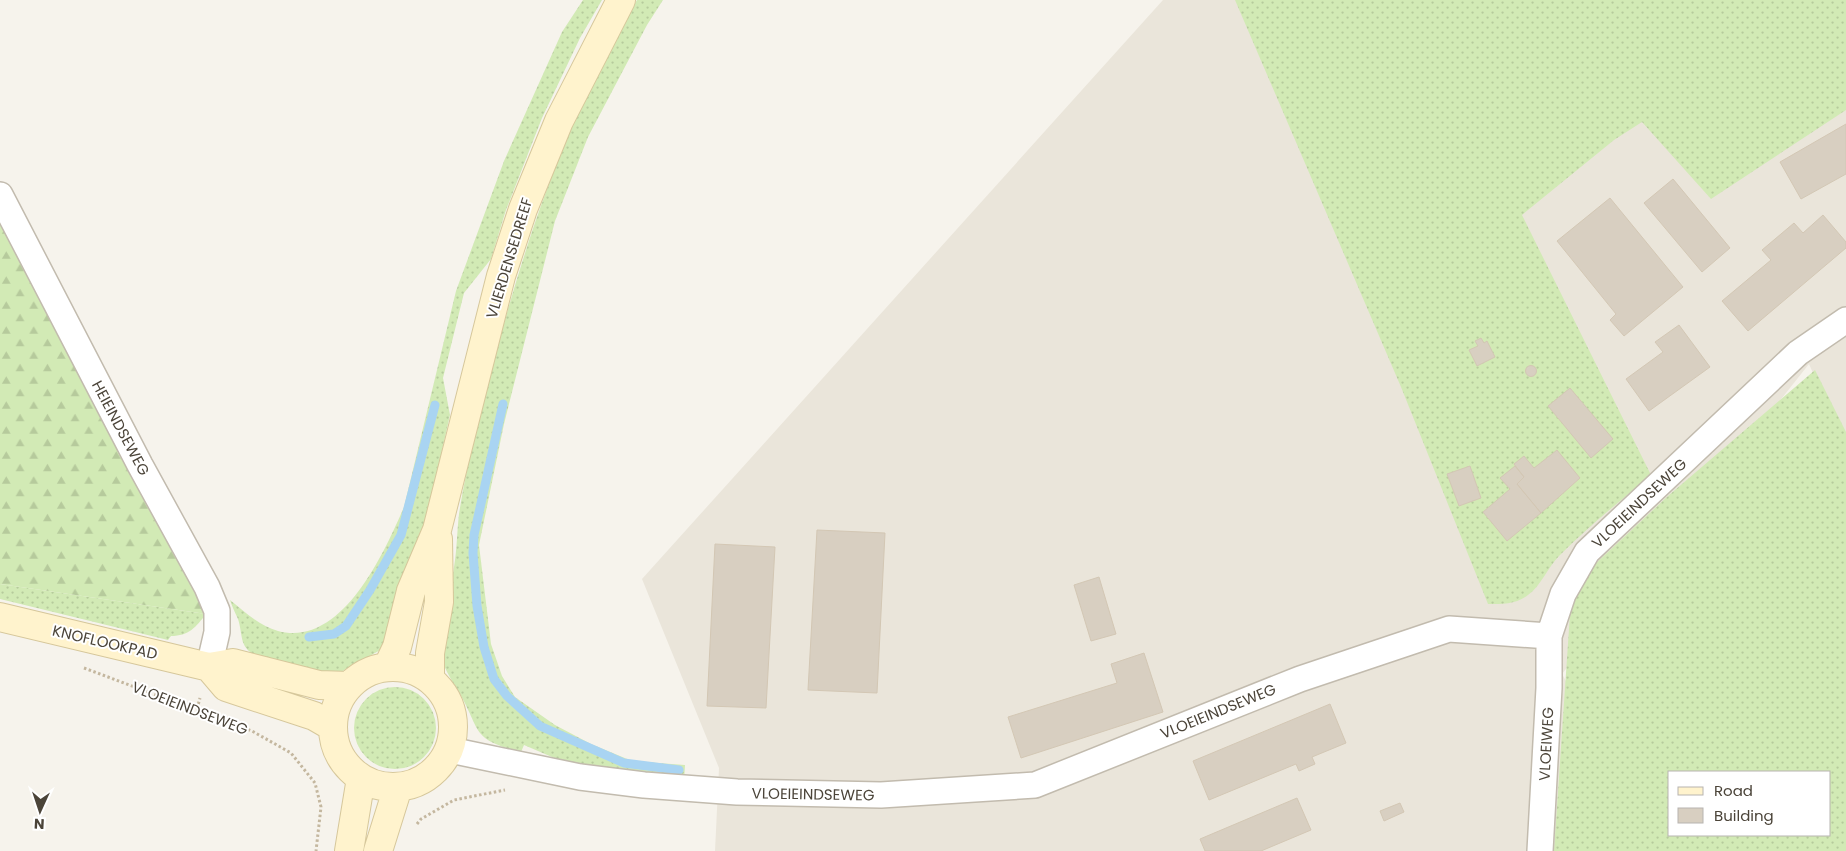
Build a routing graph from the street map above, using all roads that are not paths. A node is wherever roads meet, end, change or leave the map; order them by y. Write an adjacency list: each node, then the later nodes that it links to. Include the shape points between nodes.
1 (621, 0): 4 (main road, VLIERDENSEDREEF, via 559,121 523,209 501,276)
2 (0, 195): 8 (street, HEIEINDSEWEG, via 207,587 217,611 218,632)
3 (1846, 320): 6 (street, VLOEIEINDSEWEG, via 1798,353 1587,552 1563,594)
4 (437, 530): 7 (main road, VLIERDENSEDREEF, via 410,591 397,647); 9 (main road, VLIERDENSEDREEF, via 438,602 430,653)
5 (0, 617): 8 (main road, KNOFLOOKPAD)
6 (1549, 636): 12 (street, VLOEIEINDSEWEG, via 1449,629 1300,678 1035,785 881,795 737,792 580,777); 17 (street, VLOEIWEG)
7 (388, 666): 9 (main road, via 416,671); 10 (main road, via 361,676)
8 (209, 667): 10 (main road, KNOFLOOKPAD, via 233,663 319,685); 11 (main road, via 226,686 314,716)
9 (430, 679): 12 (main road, via 442,691 451,709 454,729)
10 (349, 686): 11 (main road, via 334,712)
11 (333, 727): 13 (main road, via 336,747 346,765)
12 (450, 750): 14 (main road, via 429,775)
13 (361, 778): 14 (main road, via 385,787); 15 (main road)
14 (398, 787): 16 (main road)
15 (349, 851)
16 (378, 851)
17 (1540, 851)

